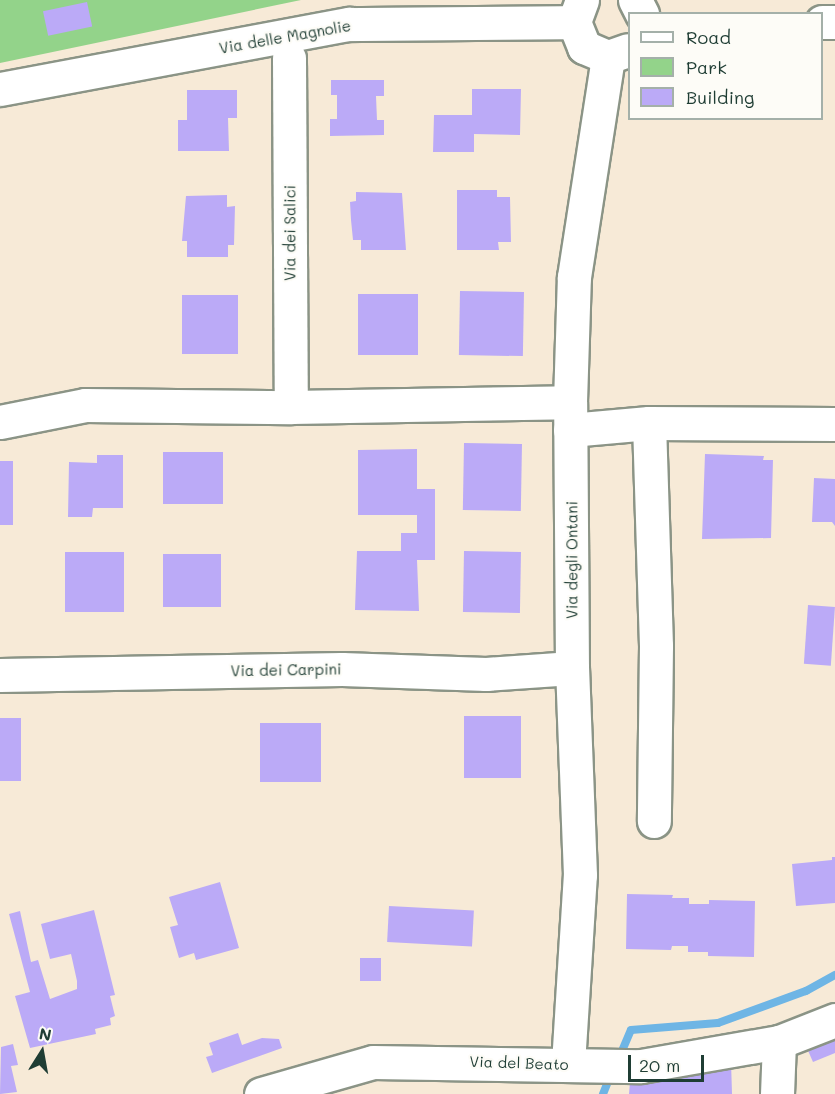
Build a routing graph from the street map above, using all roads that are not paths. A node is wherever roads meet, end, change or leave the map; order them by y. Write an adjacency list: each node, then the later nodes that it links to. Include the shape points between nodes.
1 (578, 11): 2 (street, Via delle Magnolie); 3 (street, via 584,47)
2 (352, 12): 5 (street, Via delle Magnolie)
3 (619, 53): 7 (street, Via degli Ontani, via 574,277)
4 (289, 58): 6 (street, Via dei Salici)
5 (0, 89)
6 (291, 407): 7 (street); 8 (street, via 85,405)
7 (570, 416): 9 (street); 11 (street, Via degli Ontani)
8 (0, 422)
9 (649, 423): 10 (street); 13 (street, via 656,646)
10 (835, 424)
11 (572, 668): 12 (street, Via dei Carpini, via 486,674 342,669); 16 (street, Via degli Ontani)
12 (0, 675)
13 (654, 821)
14 (835, 1020): 15 (street, Via del Beato)
15 (779, 1042): 16 (street, Via del Beato, via 641,1066); 18 (street)
16 (583, 1065): 17 (street, Via del Beato, via 373,1062)
17 (261, 1094)
18 (777, 1094)

